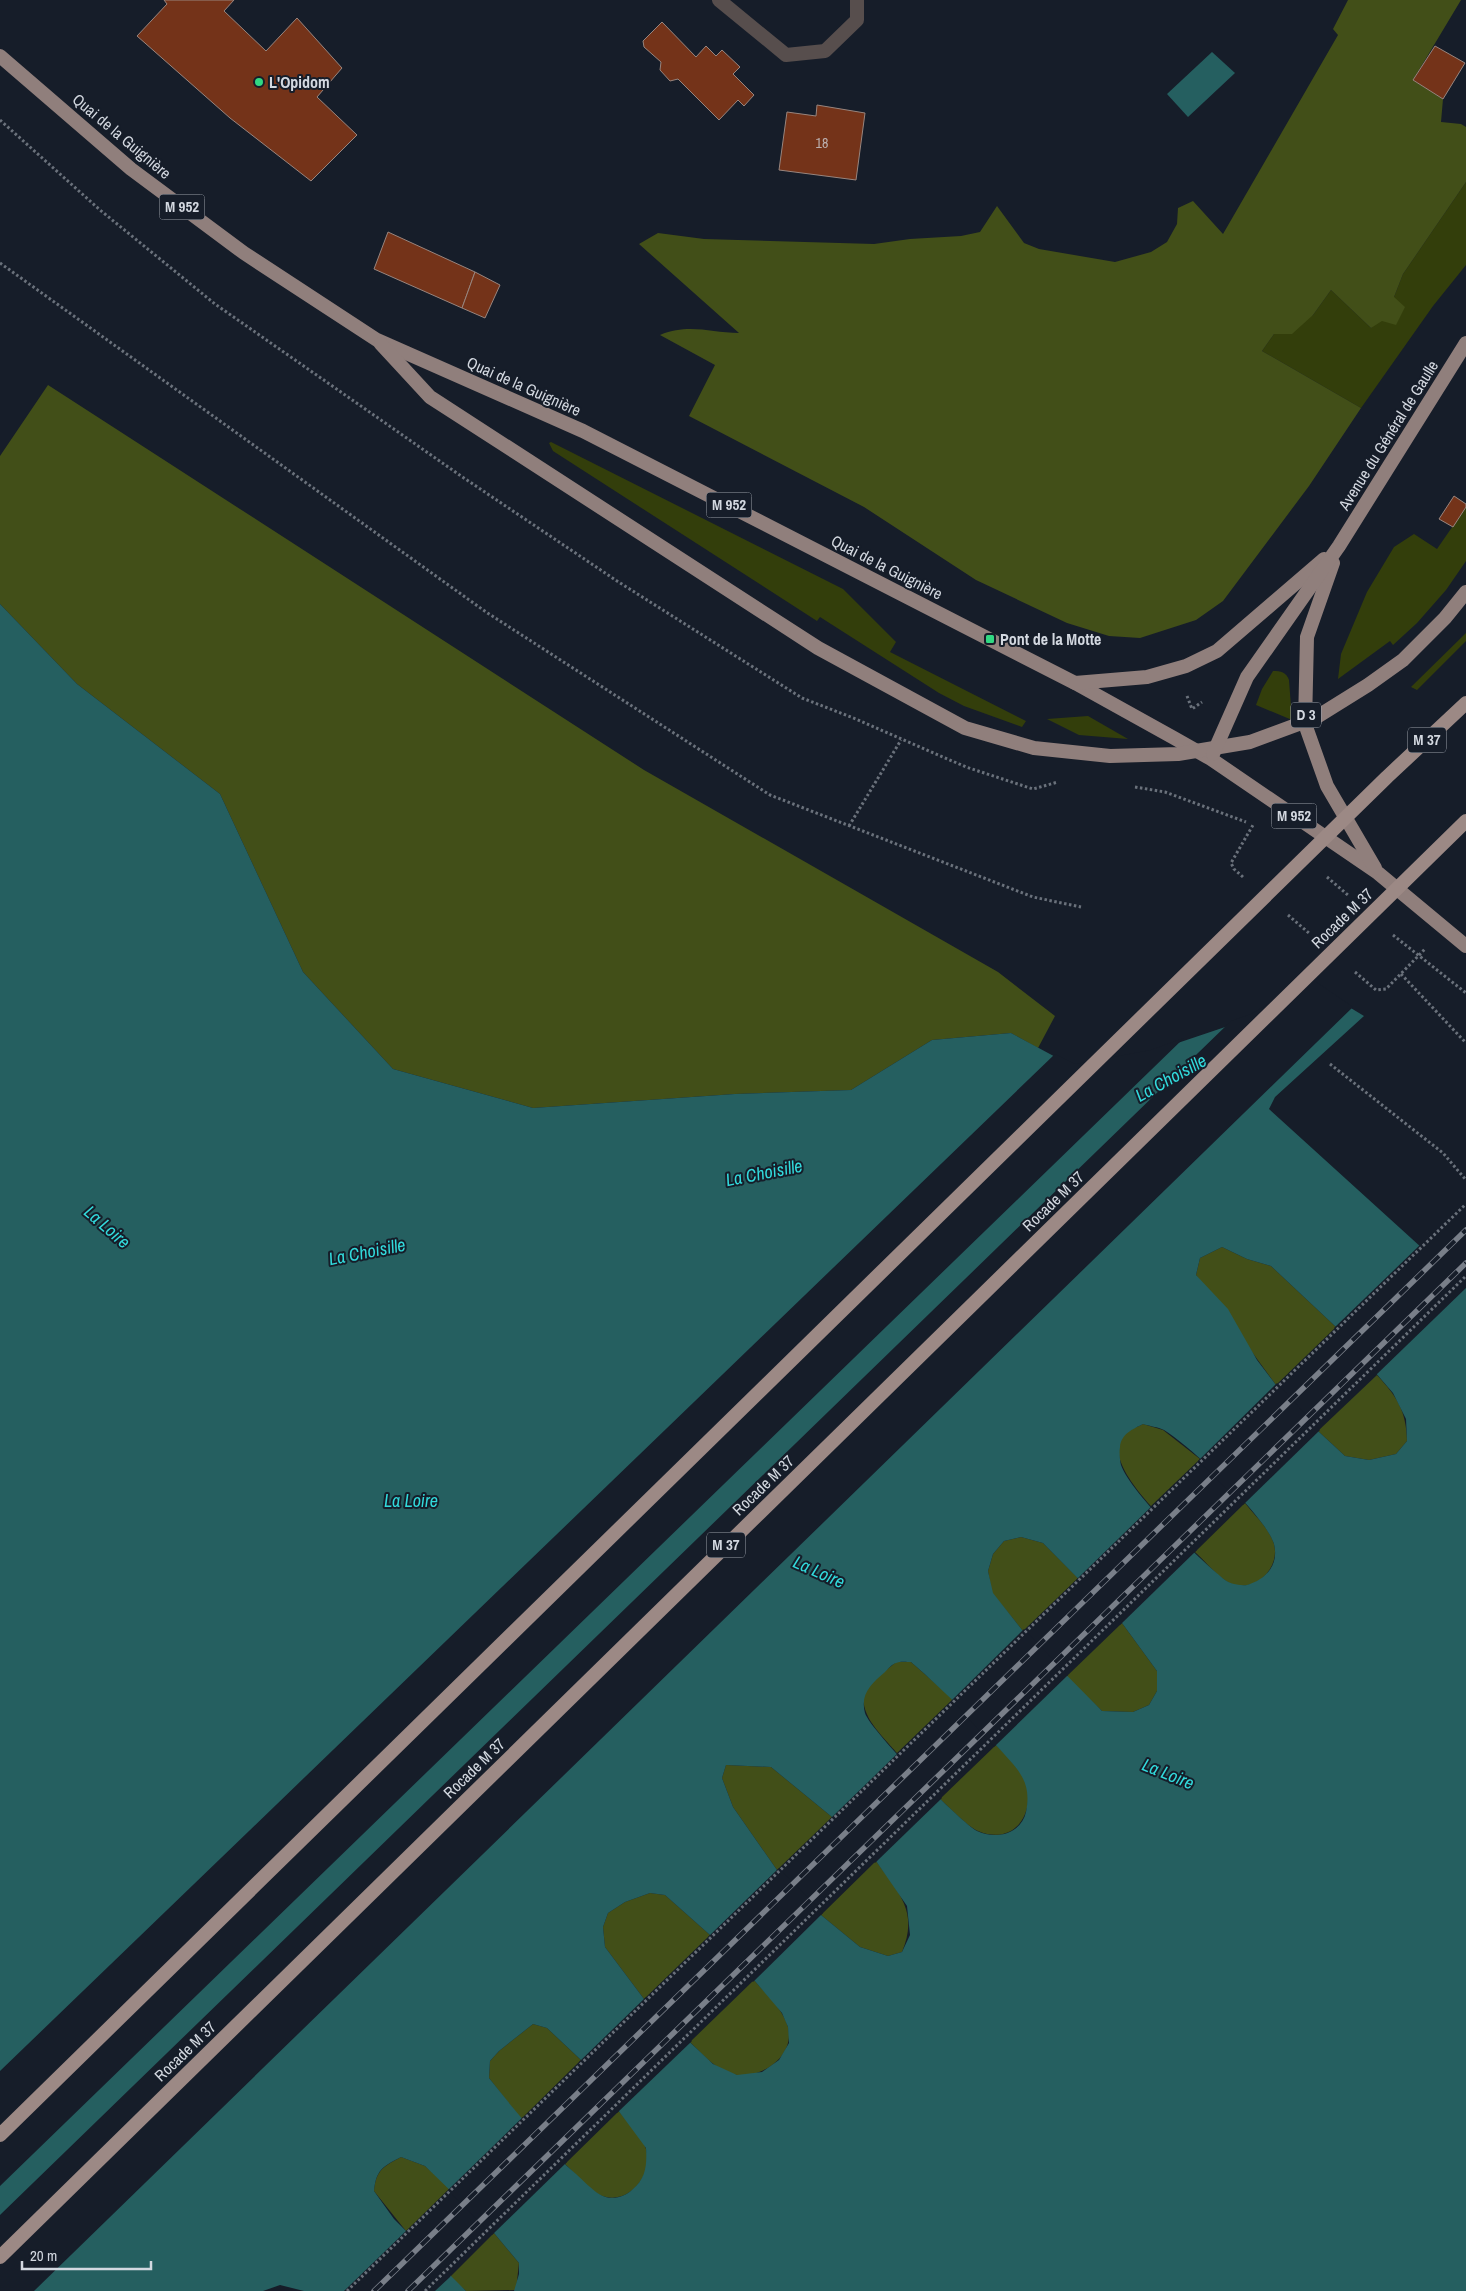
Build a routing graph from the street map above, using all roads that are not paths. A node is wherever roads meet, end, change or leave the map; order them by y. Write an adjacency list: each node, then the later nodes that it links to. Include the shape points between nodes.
1 (719, 0): 2 (street, via 786,55 825,52 857,20)
2 (857, 0)
3 (0, 56): 4 (main road, Quai de la Guignière / M 952, via 131,169 244,253)
4 (378, 340): 7 (main road, via 430,397 818,648 965,728 1034,748 1110,756 1178,754 1250,742 1314,718 1403,660); 8 (main road, Quai de la Guignière / M 952, via 583,431)
5 (1466, 343): 6 (main road, Avenue du Général de Gaulle / D 3)
6 (1339, 546): 8 (main road, D 3, via 1217,651 1186,666 1147,677); 10 (main road, D 3, via 1247,677); 12 (main road, D 3, via 1307,637 1305,724 1327,786)
7 (1466, 592)
8 (1075, 683): 10 (main road, M 952)
9 (1466, 704): 14 (highway, M 37, via 1387,777)
10 (1211, 759): 12 (main road, M 952)
11 (1466, 821): 15 (highway, Rocade M 37 / M 37)
12 (1378, 873): 13 (main road)
13 (1466, 946)
14 (0, 2134)
15 (0, 2257)

